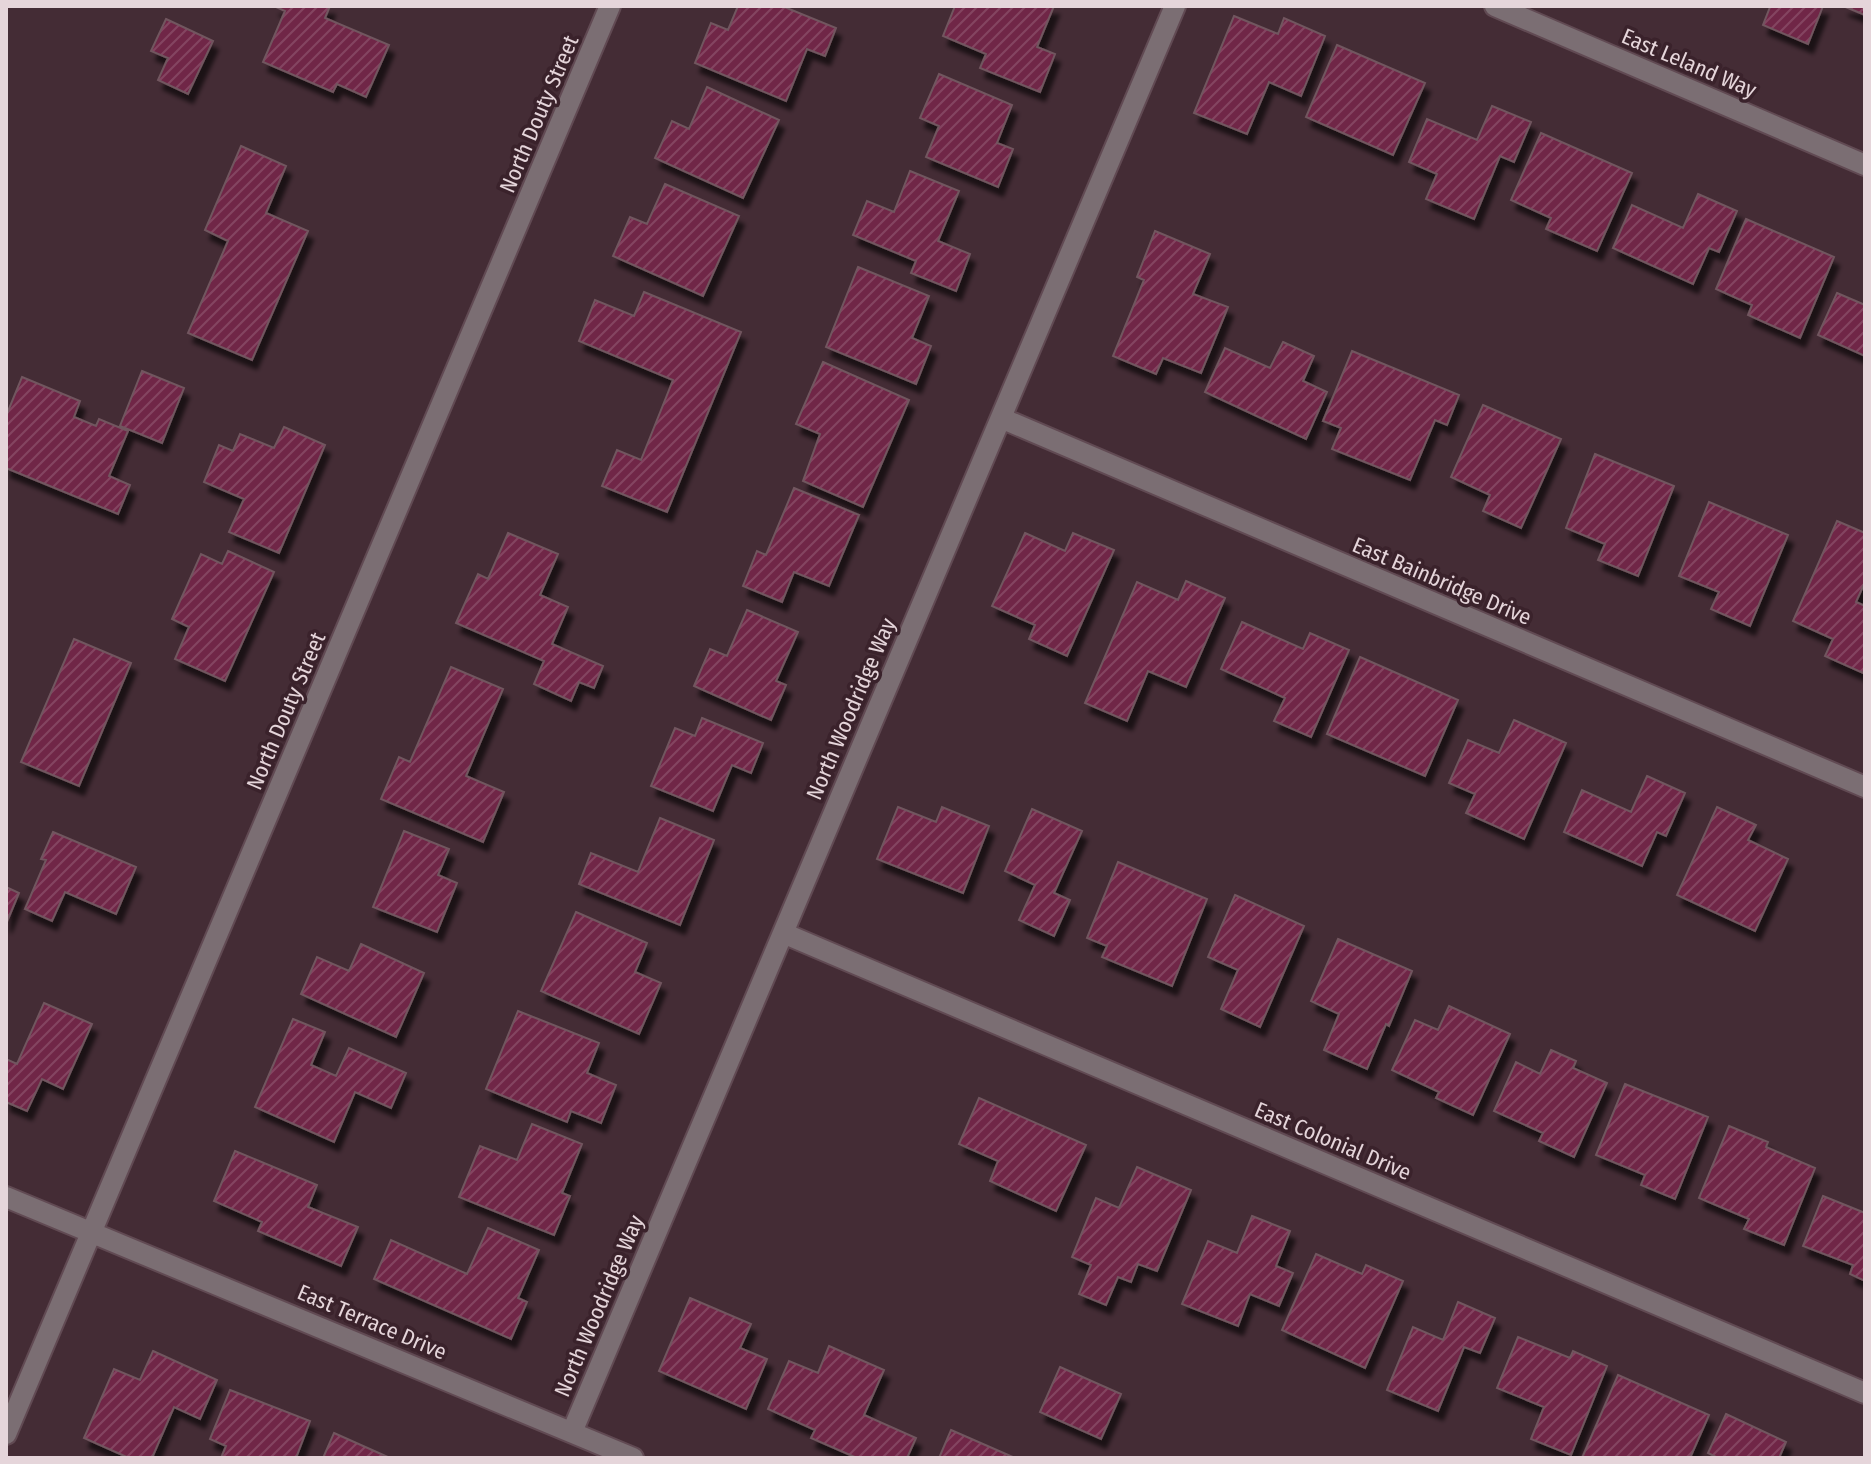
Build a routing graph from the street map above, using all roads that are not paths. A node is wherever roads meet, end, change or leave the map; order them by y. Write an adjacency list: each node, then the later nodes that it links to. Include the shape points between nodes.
1 (610, 6): 10 (street, North Douty Street)
2 (1175, 6): 6 (street, North Woodridge Way)
3 (1495, 6): 4 (street, East Leland Way)
4 (1531, 13): 5 (street, East Leland Way)
5 (1865, 165)
6 (1001, 418): 7 (street, East Bainbridge Drive); 8 (street, North Woodridge Way)
7 (1865, 787)
8 (783, 933): 11 (street, East Colonial Drive); 12 (street, North Woodridge Way)
9 (6, 1197): 10 (street, East Terrace Drive)
10 (92, 1231): 12 (street, East Terrace Drive); 13 (street, North Douty Street)
11 (1865, 1393)
12 (572, 1432): 14 (street, East Terrace Drive)
13 (6, 1434)
14 (633, 1458)

